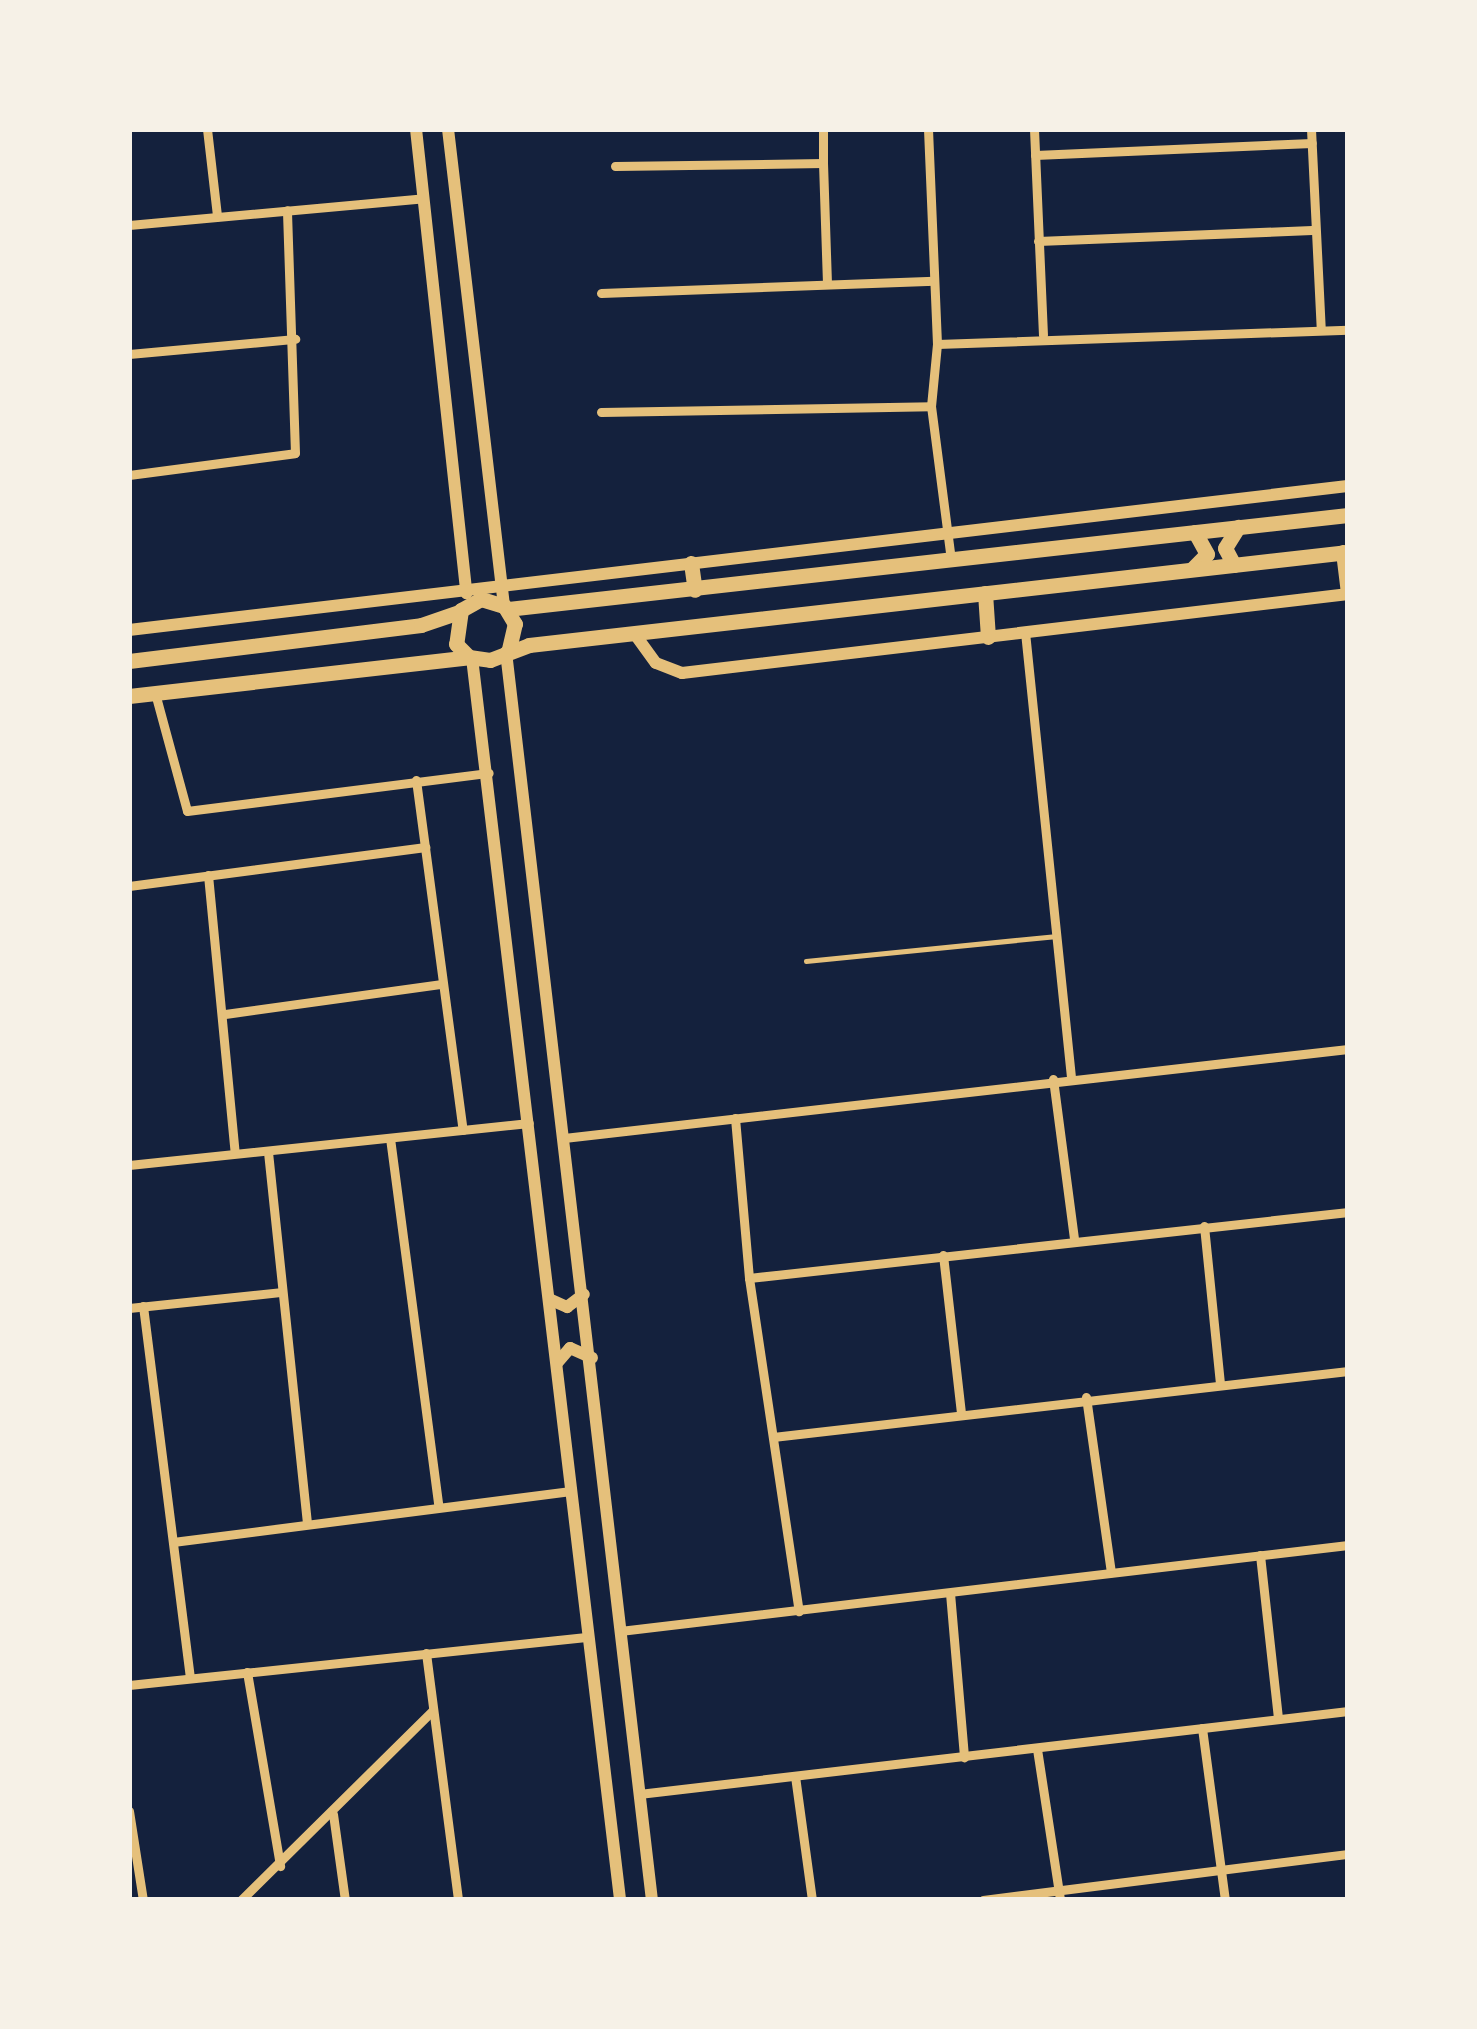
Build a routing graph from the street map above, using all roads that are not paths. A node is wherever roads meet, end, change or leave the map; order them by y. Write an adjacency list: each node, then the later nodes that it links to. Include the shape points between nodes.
1 (208, 129): 14 (street)
2 (416, 129): 12 (street)
3 (448, 129): 40 (street)
4 (823, 129): 10 (street)
5 (928, 129): 18 (street)
6 (1034, 129): 9 (street)
7 (1311, 129): 8 (street)
8 (1312, 143): 9 (street); 16 (street)
9 (1035, 155): 17 (street)
10 (823, 163): 11 (street); 19 (street)
11 (615, 166)
12 (424, 198): 13 (street); 44 (street)
13 (287, 210): 14 (street); 24 (street)
14 (217, 216): 15 (street)
15 (129, 224)
16 (1312, 230): 17 (street); 21 (street)
17 (1038, 241): 23 (street)
18 (934, 281): 19 (street); 25 (street)
19 (827, 284): 20 (street)
20 (601, 293)
21 (1321, 330): 22 (street); 23 (street)
22 (1348, 330)
23 (1042, 335): 25 (street)
24 (296, 339): 26 (street); 29 (street, via 295,453)
25 (937, 344): 27 (street)
26 (129, 354)
27 (932, 406): 28 (street); 34 (street)
28 (601, 412)
29 (129, 475)
30 (1348, 486): 34 (street)
31 (1348, 515): 32 (main road)
32 (1238, 527): 33 (main road); 38 (main road, via 1226,548)
33 (1195, 532): 36 (main road); 39 (main road, via 1208,554)
34 (946, 533): 36 (street); 37 (street)
35 (1345, 552): 38 (main road); 42 (main road)
36 (951, 560): 41 (main road)
37 (692, 563): 40 (street); 41 (main road)
38 (1234, 565): 39 (main road)
39 (1190, 570): 43 (main road)
40 (496, 586): 44 (street); 45 (street)
41 (695, 590): 45 (main road)
42 (1348, 592): 47 (street)
43 (985, 593): 48 (main road); 49 (main road)
44 (464, 602): 45 (main road, via 489,599); 46 (street); 51 (main road, via 454,635); 52 (main road, via 421,625)
45 (505, 608): 50 (main road, via 515,624)
46 (129, 630)
47 (1025, 632): 49 (street); 62 (street)
48 (634, 634): 49 (street, via 656,663 682,673); 50 (main road)
49 (988, 637)
50 (507, 651): 51 (main road); 57 (street)
51 (470, 658): 53 (main road); 55 (street)
52 (129, 661)
53 (155, 693): 54 (main road); 56 (street, via 187,811)
54 (129, 696)
55 (489, 773): 56 (street); 58 (street)
56 (416, 780): 59 (street)
57 (525, 843): 58 (street); 73 (street)
58 (498, 845): 70 (street)
59 (425, 847): 60 (street); 64 (street)
60 (208, 875): 61 (street); 65 (street)
61 (129, 886)
62 (1057, 936): 63 (lane); 67 (street)
63 (806, 961)
64 (442, 983): 65 (street); 71 (street)
65 (225, 1014): 75 (street)
66 (1348, 1048): 67 (street)
67 (1072, 1077): 68 (street)
68 (1053, 1079): 69 (street); 79 (street)
69 (735, 1118): 73 (street); 81 (street)
70 (529, 1123): 71 (street); 84 (street)
71 (464, 1130): 72 (street)
72 (390, 1138): 74 (street); 95 (street)
73 (564, 1138): 83 (street)
74 (268, 1152): 75 (street); 82 (street)
75 (235, 1153): 76 (street)
76 (129, 1166)
77 (1348, 1212): 78 (street)
78 (1204, 1226): 79 (street); 90 (street)
79 (1074, 1239): 80 (street)
80 (943, 1255): 81 (street); 92 (street)
81 (749, 1278): 93 (street)
82 (280, 1292): 85 (street); 96 (street)
83 (584, 1294): 84 (street, via 567,1307); 87 (street)
84 (549, 1299): 88 (street)
85 (143, 1306): 86 (street); 97 (street)
86 (129, 1308)
87 (592, 1358): 88 (street, via 570,1348); 103 (street)
88 (557, 1363): 94 (street)
89 (1348, 1371): 90 (street)
90 (1220, 1384): 91 (street)
91 (1086, 1397): 92 (street); 100 (street)
92 (961, 1413): 93 (street)
93 (773, 1437): 102 (street)
94 (571, 1491): 95 (street); 104 (street)
95 (438, 1504): 96 (street)
96 (307, 1522): 97 (street)
97 (172, 1542): 107 (street)
98 (1348, 1545): 99 (street)
99 (1260, 1556): 100 (street); 111 (street)
100 (1111, 1572): 101 (street)
101 (950, 1593): 102 (street); 114 (street)
102 (799, 1612): 103 (street)
103 (620, 1631): 116 (street)
104 (588, 1636): 105 (street); 128 (street)
105 (426, 1653): 106 (street); 109 (street)
106 (247, 1672): 107 (street); 121 (street)
107 (190, 1678): 108 (street)
108 (129, 1685)
109 (433, 1710): 118 (street); 127 (street)
110 (1348, 1711): 111 (street)
111 (1278, 1719): 112 (street)
112 (1202, 1728): 113 (street); 122 (street)
113 (1037, 1749): 114 (street); 123 (street)
114 (964, 1756): 115 (street)
115 (795, 1776): 116 (street); 130 (street)
116 (640, 1794): 129 (street)
117 (129, 1811): 119 (street)
118 (333, 1814): 121 (street); 126 (street)
119 (132, 1854): 124 (street)
120 (1348, 1854): 122 (street)
121 (280, 1866): 125 (street)
122 (1221, 1869): 123 (street); 132 (street)
123 (1059, 1896): 131 (street)
124 (143, 1900)
125 (241, 1900)
126 (345, 1900)
127 (458, 1900)
128 (620, 1900)
129 (652, 1900)
130 (812, 1900)
131 (983, 1900)
132 (1225, 1900)

